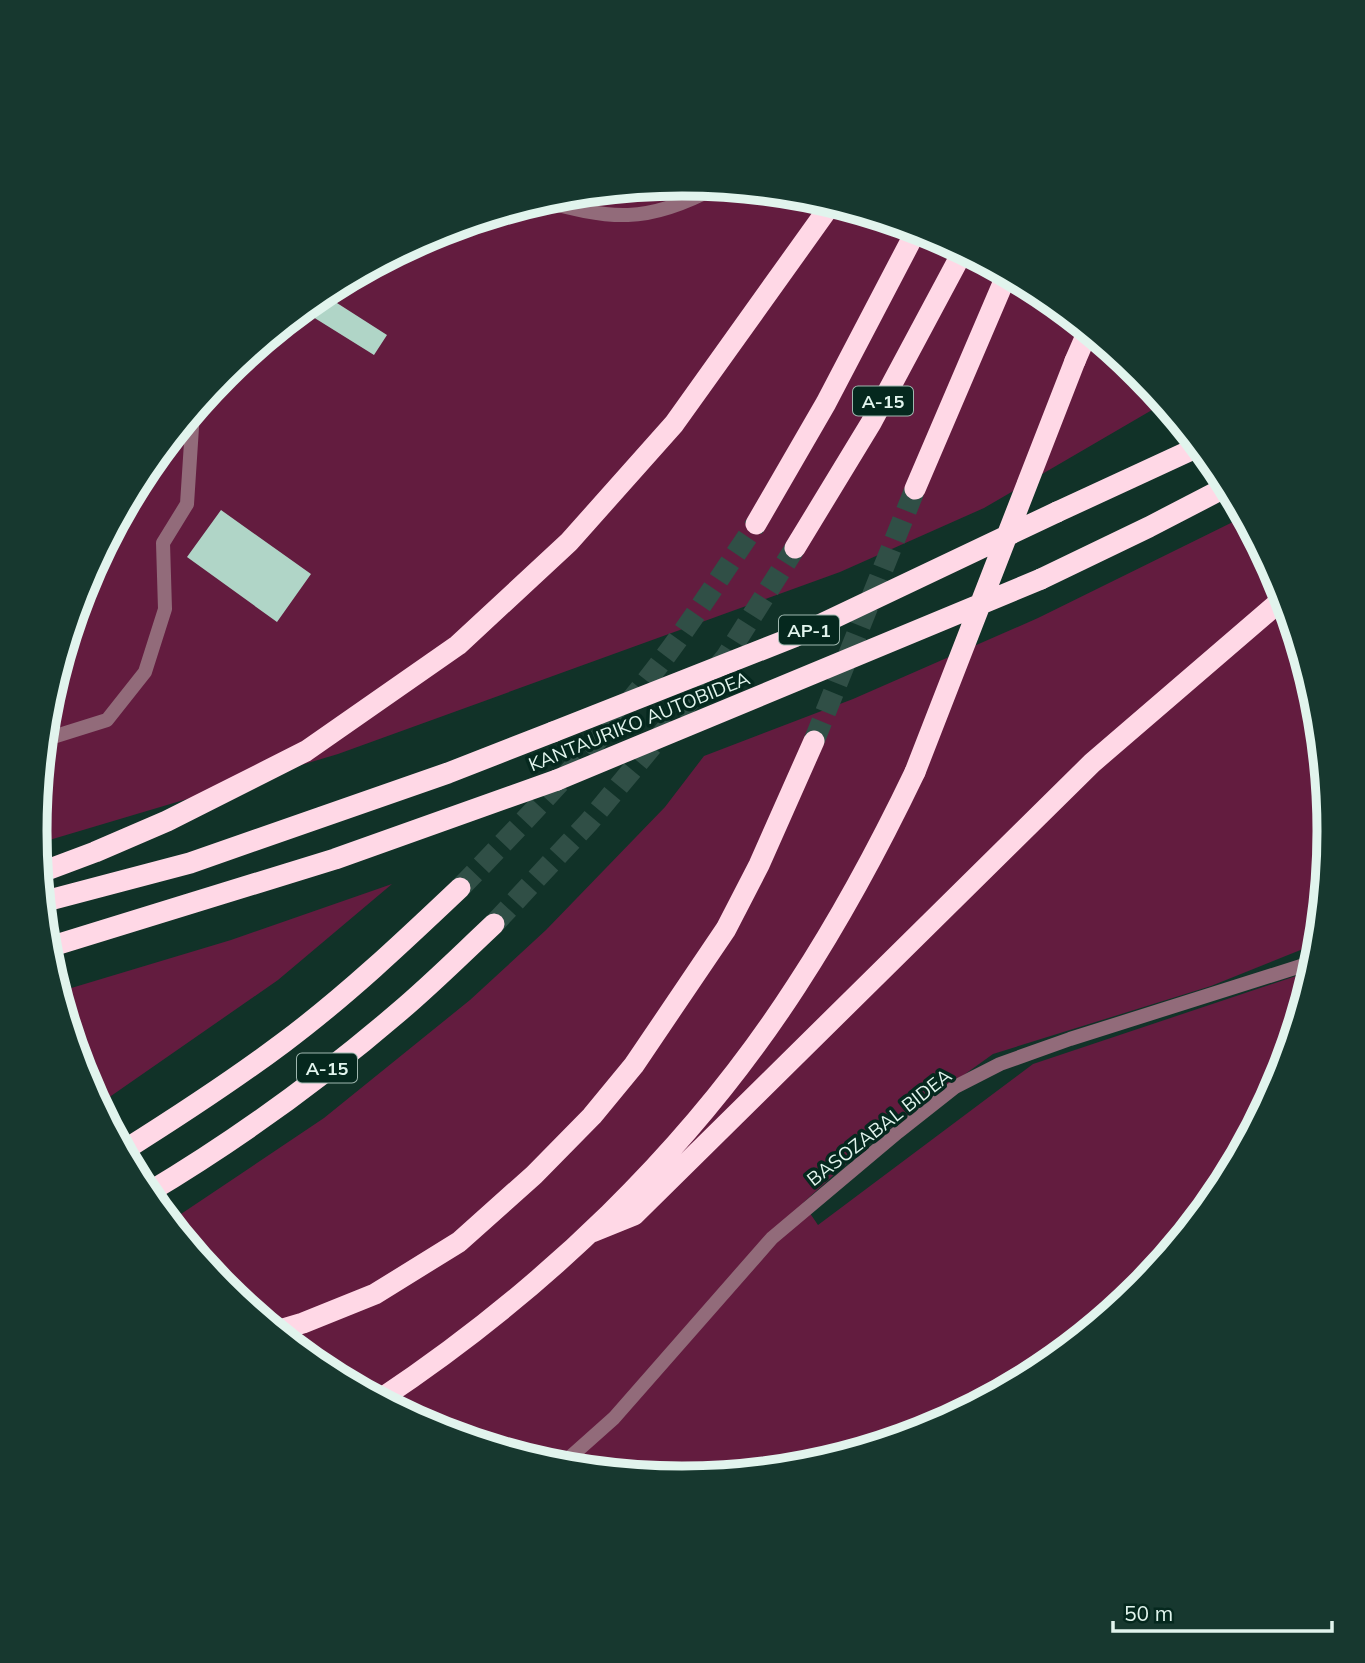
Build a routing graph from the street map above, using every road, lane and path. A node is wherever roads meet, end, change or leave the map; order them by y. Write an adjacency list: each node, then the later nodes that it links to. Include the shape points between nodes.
1 (695, 197): 2 (street, via 674,206 628,215)
2 (567, 207)
3 (826, 213): 17 (highway, via 674,424 569,542 458,645 306,751 167,821)
4 (912, 239): 12 (highway, A-15)
5 (958, 260): 13 (highway, A-15, via 871,423)
6 (1003, 283): 10 (highway)
7 (1084, 340): 25 (highway, bridge, via 915,772 873,858 796,987 749,1053 699,1117)
8 (192, 429): 15 (street, via 187,504 163,543 165,608 145,672 107,720)
9 (1190, 451): 19 (highway, KANTAURIKO AUTOBIDEA / AP-1, bridge, via 794,637 554,732 190,863)
10 (915, 489)
11 (1218, 491): 21 (highway, KANTAURIKO AUTOBIDEA / AP-1, bridge, via 1041,579 557,780 335,859)
12 (756, 524)
13 (795, 548)
14 (1276, 605): 25 (highway, via 1092,763 634,1215)
15 (55, 736)
16 (814, 741): 26 (highway, via 726,929 634,1065 592,1116 459,1242 375,1294)
17 (49, 869)
18 (460, 888): 23 (highway, A-15, via 363,978 283,1043)
19 (52, 899)
20 (494, 924): 24 (highway, A-15, via 400,1011 290,1098)
21 (58, 945)
22 (1304, 964): 28 (street, BASOZABAL BIDEA, via 1024,1056 955,1087 772,1238 614,1418)
23 (131, 1146)
24 (156, 1187)
25 (592, 1231): 27 (highway, via 486,1324)
26 (287, 1328)
27 (388, 1394)
28 (571, 1457)

